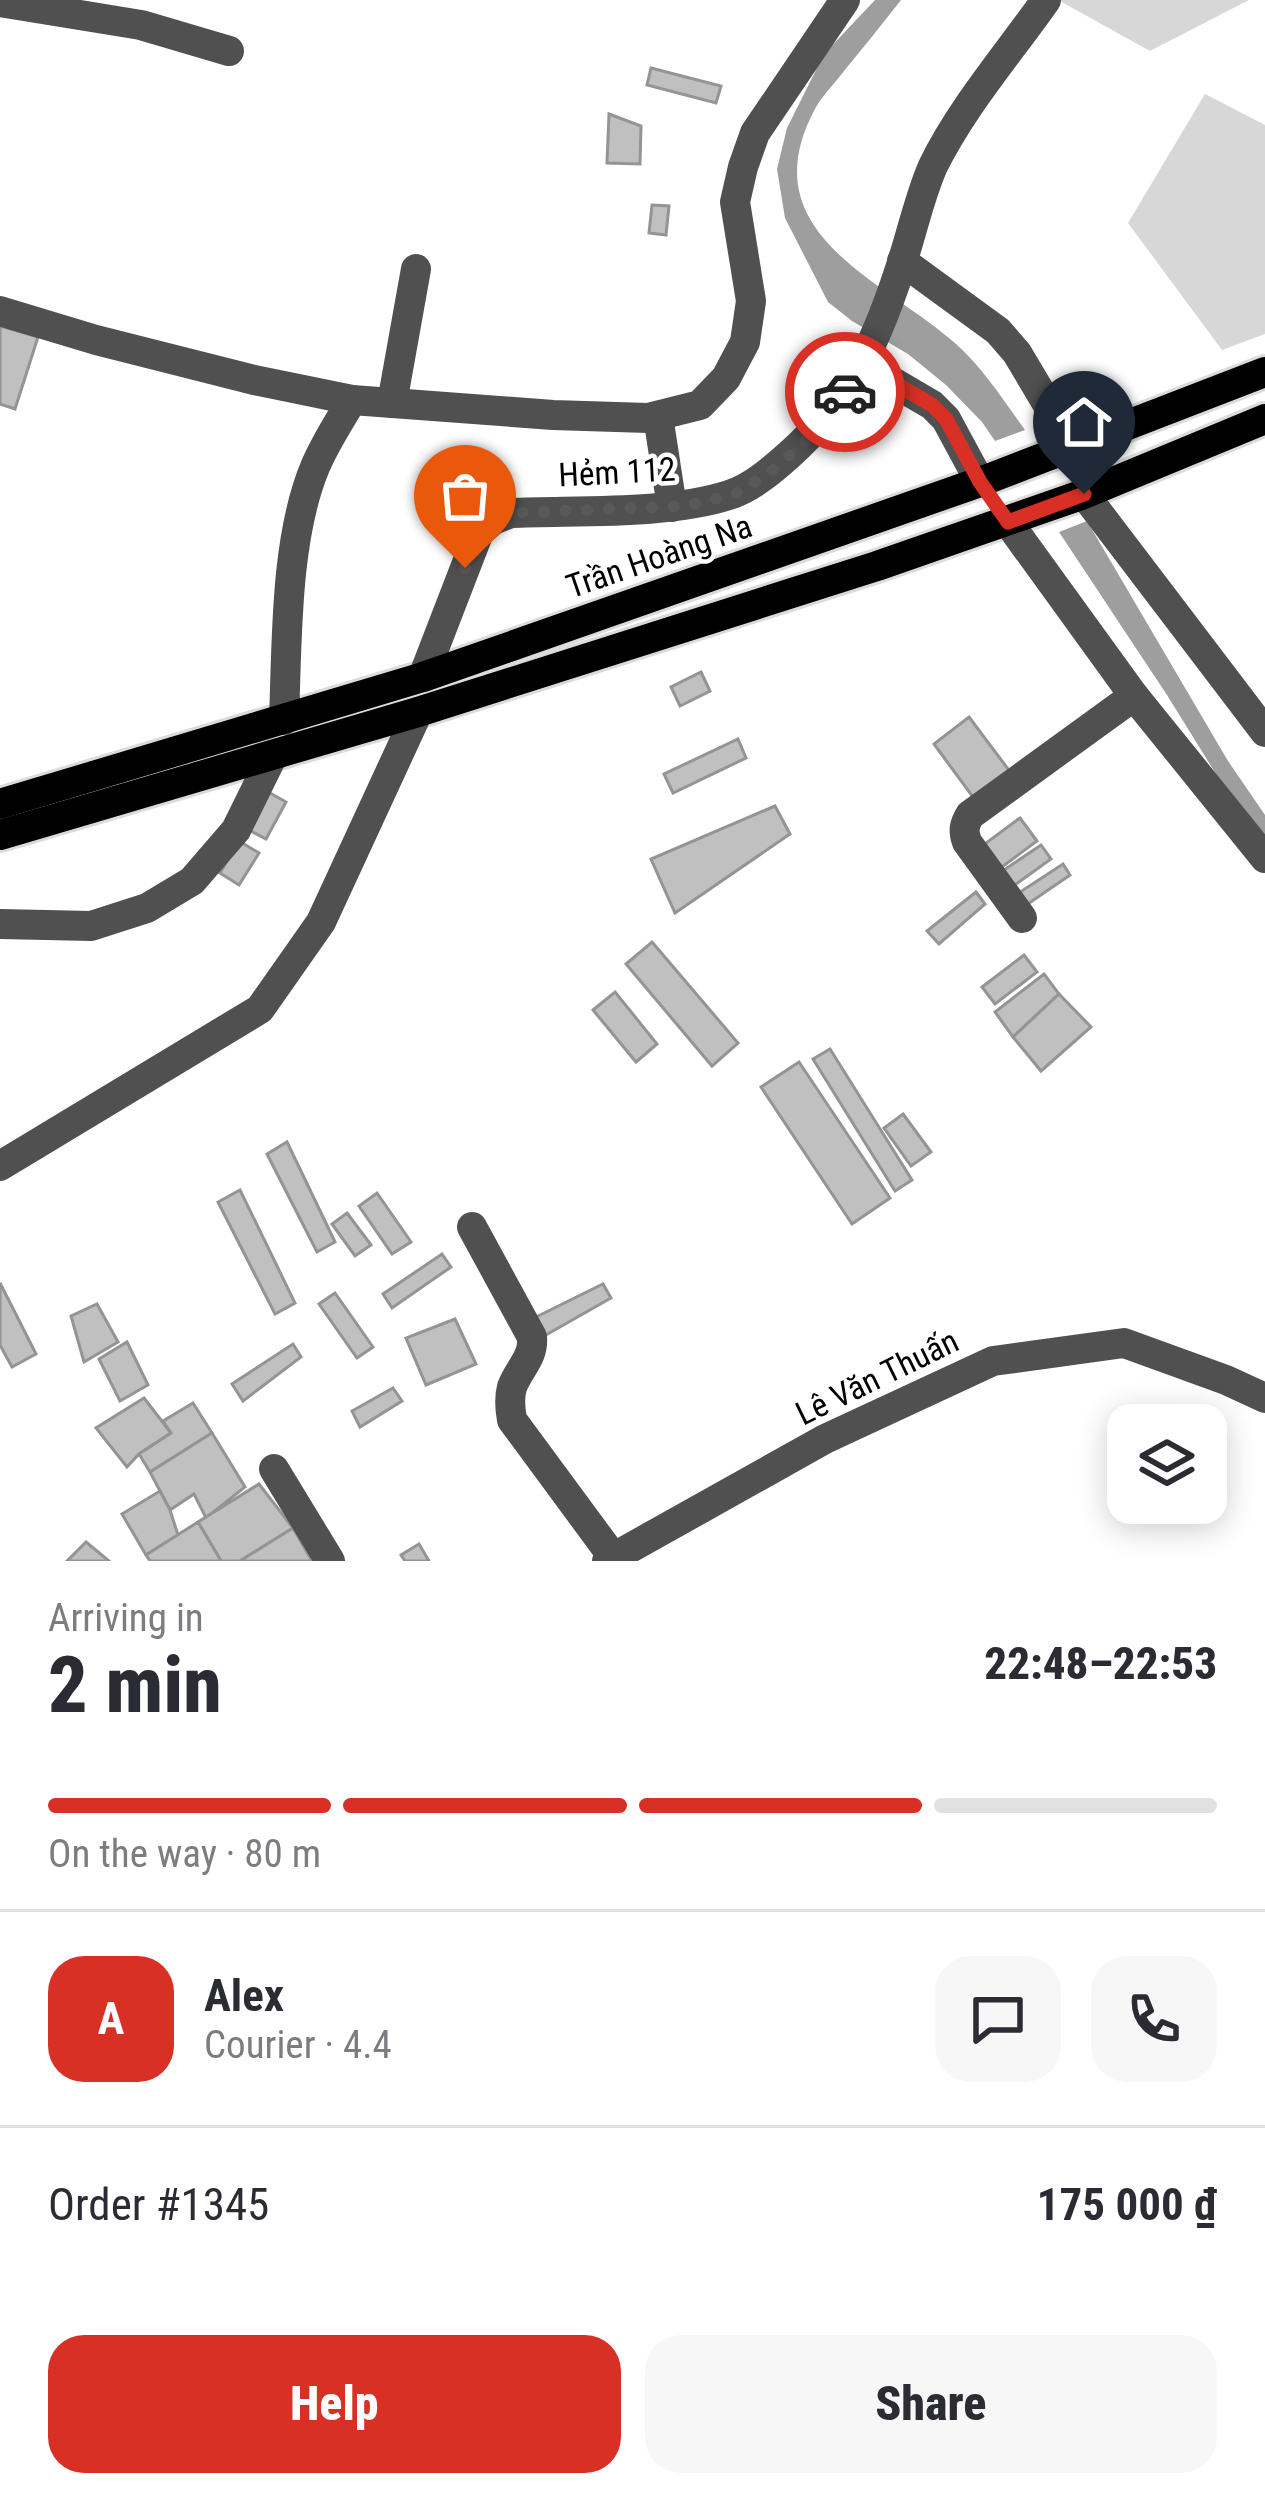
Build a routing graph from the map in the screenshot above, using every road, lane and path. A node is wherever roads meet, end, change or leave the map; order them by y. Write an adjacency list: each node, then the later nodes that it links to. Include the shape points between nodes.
1 (845, 0): 12 (street, via 755,133 743,167 735,202 751,301 745,342 700,405)
2 (1046, 0): 6 (street, Hẻm 112, via 946,141)
3 (0, 2): 4 (street, via 141,26)
4 (229, 51)
5 (416, 269): 11 (street)
6 (898, 276): 8 (street, Hẻm 112); 14 (street, via 998,331 1017,352)
7 (0, 311): 10 (street)
8 (865, 357): 15 (street, via 946,419); 17 (street, Hẻm 112, via 840,402 768,474 733,495)
9 (1265, 372): 14 (main road, Trần Hoàng Na)
10 (352, 400): 11 (street); 22 (street, via 314,470 301,518)
11 (392, 403): 12 (street)
12 (658, 416): 17 (street)
13 (1265, 419): 16 (main road)
14 (1060, 439): 15 (main road, Trần Hoàng Na); 16 (main road)
15 (980, 482): 18 (main road); 19 (main road, Trần Hoàng Na)
16 (1084, 494): 18 (main road); 23 (street)
17 (672, 507): 19 (street, Hẻm 112, via 493,520 479,532)
18 (1008, 522): 20 (street); 21 (main road)
19 (423, 677): 22 (main road, Trần Hoàng Na)
20 (1134, 695): 27 (street); 28 (street, via 966,822 967,842)
21 (418, 712): 24 (main road); 30 (street, via 321,922 260,1009)
22 (284, 720): 25 (main road, Trần Hoàng Na)
23 (1265, 731)
24 (273, 754): 26 (main road); 29 (street, via 236,830 192,880 147,908 91,926)
25 (0, 805)
26 (0, 835)
27 (1265, 858)
28 (1022, 918)
29 (0, 924)
30 (0, 1166)
31 (472, 1227): 34 (street, via 534,1346 510,1392 512,1420)
32 (1265, 1398): 34 (street, Lê Văn Thuấn, via 1124,1343 993,1361 825,1439)
33 (274, 1469): 35 (street)
34 (612, 1560)
35 (330, 1561)

